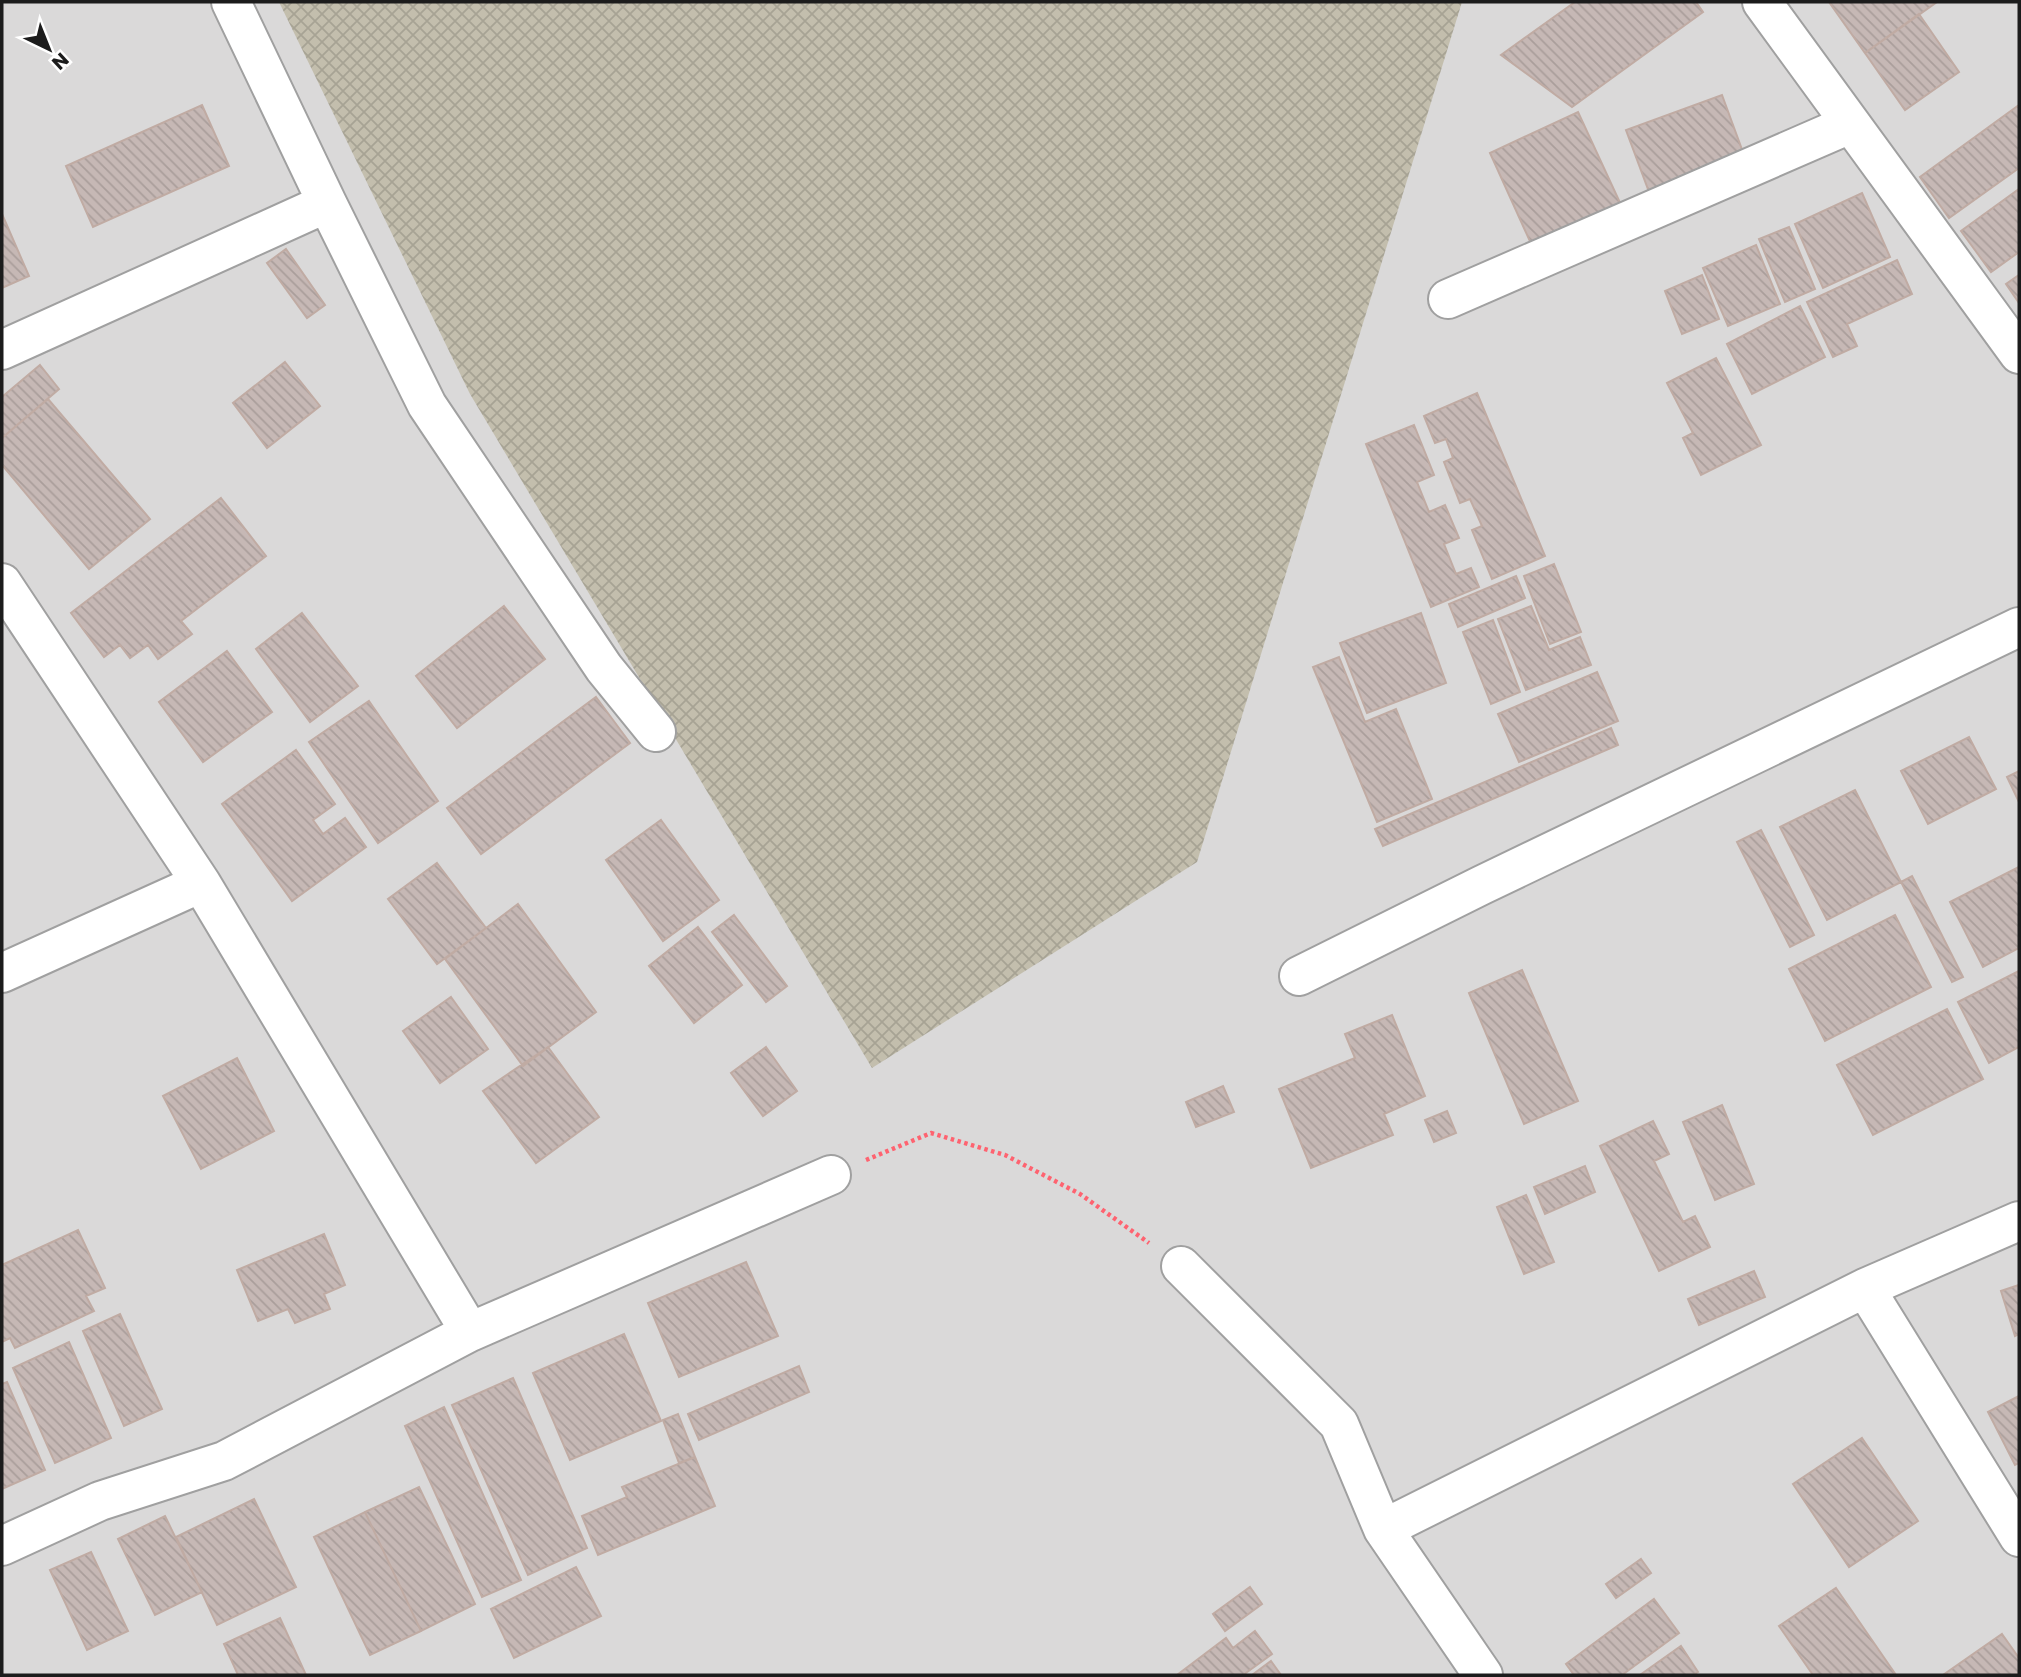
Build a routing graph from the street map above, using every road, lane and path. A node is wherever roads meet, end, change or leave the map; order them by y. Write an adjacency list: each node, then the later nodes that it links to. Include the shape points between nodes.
1 (232, 2): 4 (street)
2 (1762, 2): 3 (street)
3 (1850, 124): 5 (street); 7 (street)
4 (327, 202): 6 (street); 10 (street, via 427,405 604,668)
5 (1448, 299)
6 (2, 350)
7 (2019, 354)
8 (2, 583): 11 (street)
9 (2019, 626): 13 (street)
10 (656, 732)
11 (201, 883): 12 (street); 18 (street)
12 (2, 973)
13 (1299, 976)
14 (831, 1175): 16 (path, via 931,1133 1005,1155 1080,1194); 18 (street)
15 (2019, 1221): 17 (street)
16 (1181, 1266): 19 (street, via 1339,1424)
17 (1865, 1288): 19 (street); 20 (street)
18 (470, 1332): 21 (street, via 225,1461 100,1501)
19 (1383, 1529): 22 (street)
20 (2019, 1536)
21 (2, 1546)
22 (1483, 1675)

